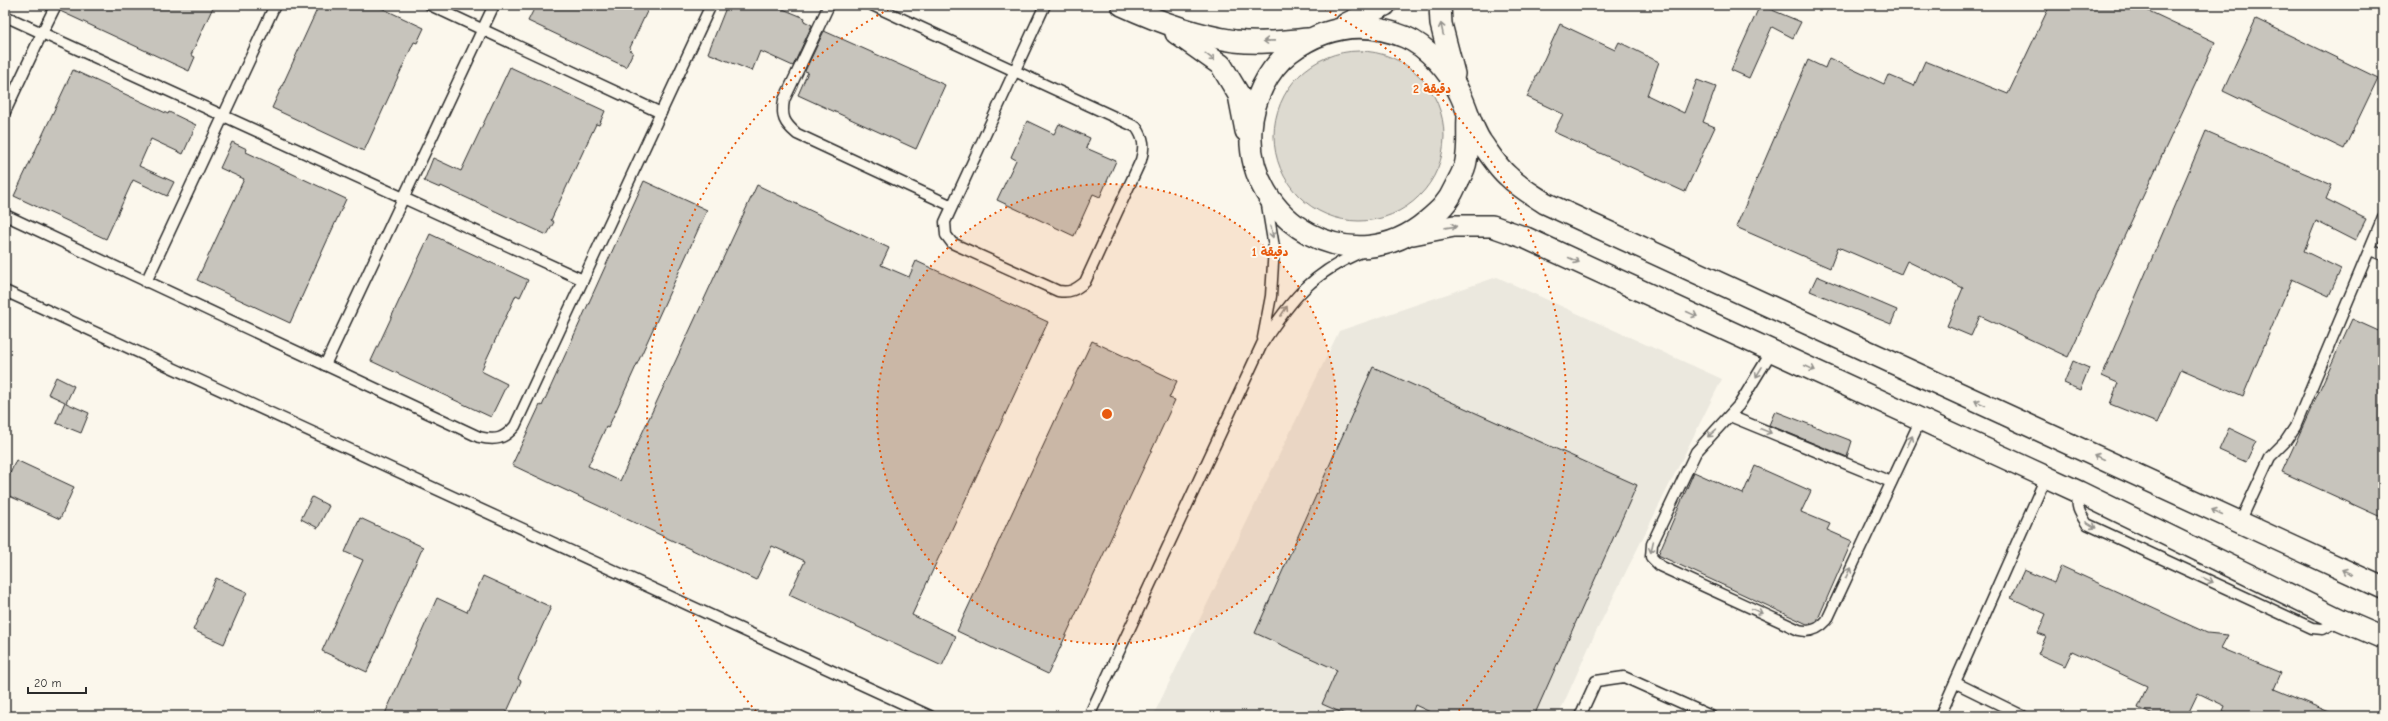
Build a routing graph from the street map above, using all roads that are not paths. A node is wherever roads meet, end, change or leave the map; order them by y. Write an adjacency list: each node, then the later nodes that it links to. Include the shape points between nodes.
1 (56, 5): 16 (lane)
2 (275, 5): 22 (lane)
3 (430, 5): 14 (lane)
4 (494, 5): 14 (lane)
5 (711, 5): 21 (lane)
6 (829, 5): 27 (lane, via 784,100 782,112 785,124 797,134)
7 (872, 5): 18 (lane)
8 (1045, 5): 18 (lane)
9 (1122, 5): 13 (street)
10 (1385, 5): 15 (street)
11 (1440, 5): 19 (street, one-way to 11, via 1441,24)
12 (5, 16): 16 (lane)
13 (1155, 20): 17 (street, one-way to 13, via 1236,41 1190,32); 24 (street, one-way to 24, via 1190,41 1221,65 1239,95)
14 (482, 29): 21 (lane); 26 (lane)
15 (1328, 31): 17 (street); 19 (street, via 1368,27 1406,37 1439,60)
16 (42, 33): 20 (lane); 22 (lane)
17 (1308, 39): 24 (street, via 1282,58 1263,84 1252,114)
18 (1015, 71): 27 (lane); 27 (lane, via 1136,127 1143,137 1142,160 1084,282 1076,290 1058,291 952,243 946,235 945,222)
19 (1460, 94): 23 (street)
20 (5, 112)
21 (661, 113): 34 (lane)
22 (224, 116): 26 (lane); 35 (lane)
23 (1468, 117): 30 (street, via 1466,163 1447,204); 44 (street, one-way to 23, via 1545,203 1508,177 1480,140)
24 (1250, 147): 25 (street, via 1254,171)
25 (1265, 194): 31 (street, via 1293,225 1331,244); 37 (lane, one-way to 37, via 1274,247 1272,296)
26 (403, 197): 34 (lane); 39 (lane)
27 (952, 206)
28 (5, 216): 35 (lane)
29 (2383, 216): 32 (lane)
30 (1412, 234): 31 (street); 38 (street, one-way to 38, via 1454,226 1492,226 1526,238)
31 (1374, 247): 37 (lane, one-way to 31, via 1288,305 1324,271)
32 (2370, 250): 33 (lane); 44 (lane, via 2295,427 2270,457)
33 (2383, 255)
34 (583, 280): 39 (lane, via 515,426 508,434 495,440 479,438)
35 (146, 282): 39 (lane)
36 (5, 291): 48 (lane)
37 (1262, 344): 49 (lane)
38 (1772, 351): 40 (lane, one-way to 40); 41 (street, one-way to 41)
39 (325, 365)
40 (1730, 416): 43 (lane, one-way to 43); 43 (lane, one-way to 43, via 1696,452 1652,544 1651,557 1660,566 1799,630 1812,631 1827,620)
41 (1921, 420): 42 (street); 43 (lane, one-way to 41)
42 (2046, 477): 46 (street, one-way to 46); 47 (lane)
43 (1891, 482)
44 (2240, 522): 45 (street, one-way to 44)
45 (2383, 588)
46 (2383, 638)
47 (1956, 683): 52 (lane); 53 (lane)
48 (930, 716)
49 (1089, 716)
50 (1580, 716): 51 (lane, via 1596,681 1624,677)
51 (1711, 716)
52 (1940, 716)
53 (2023, 716)

